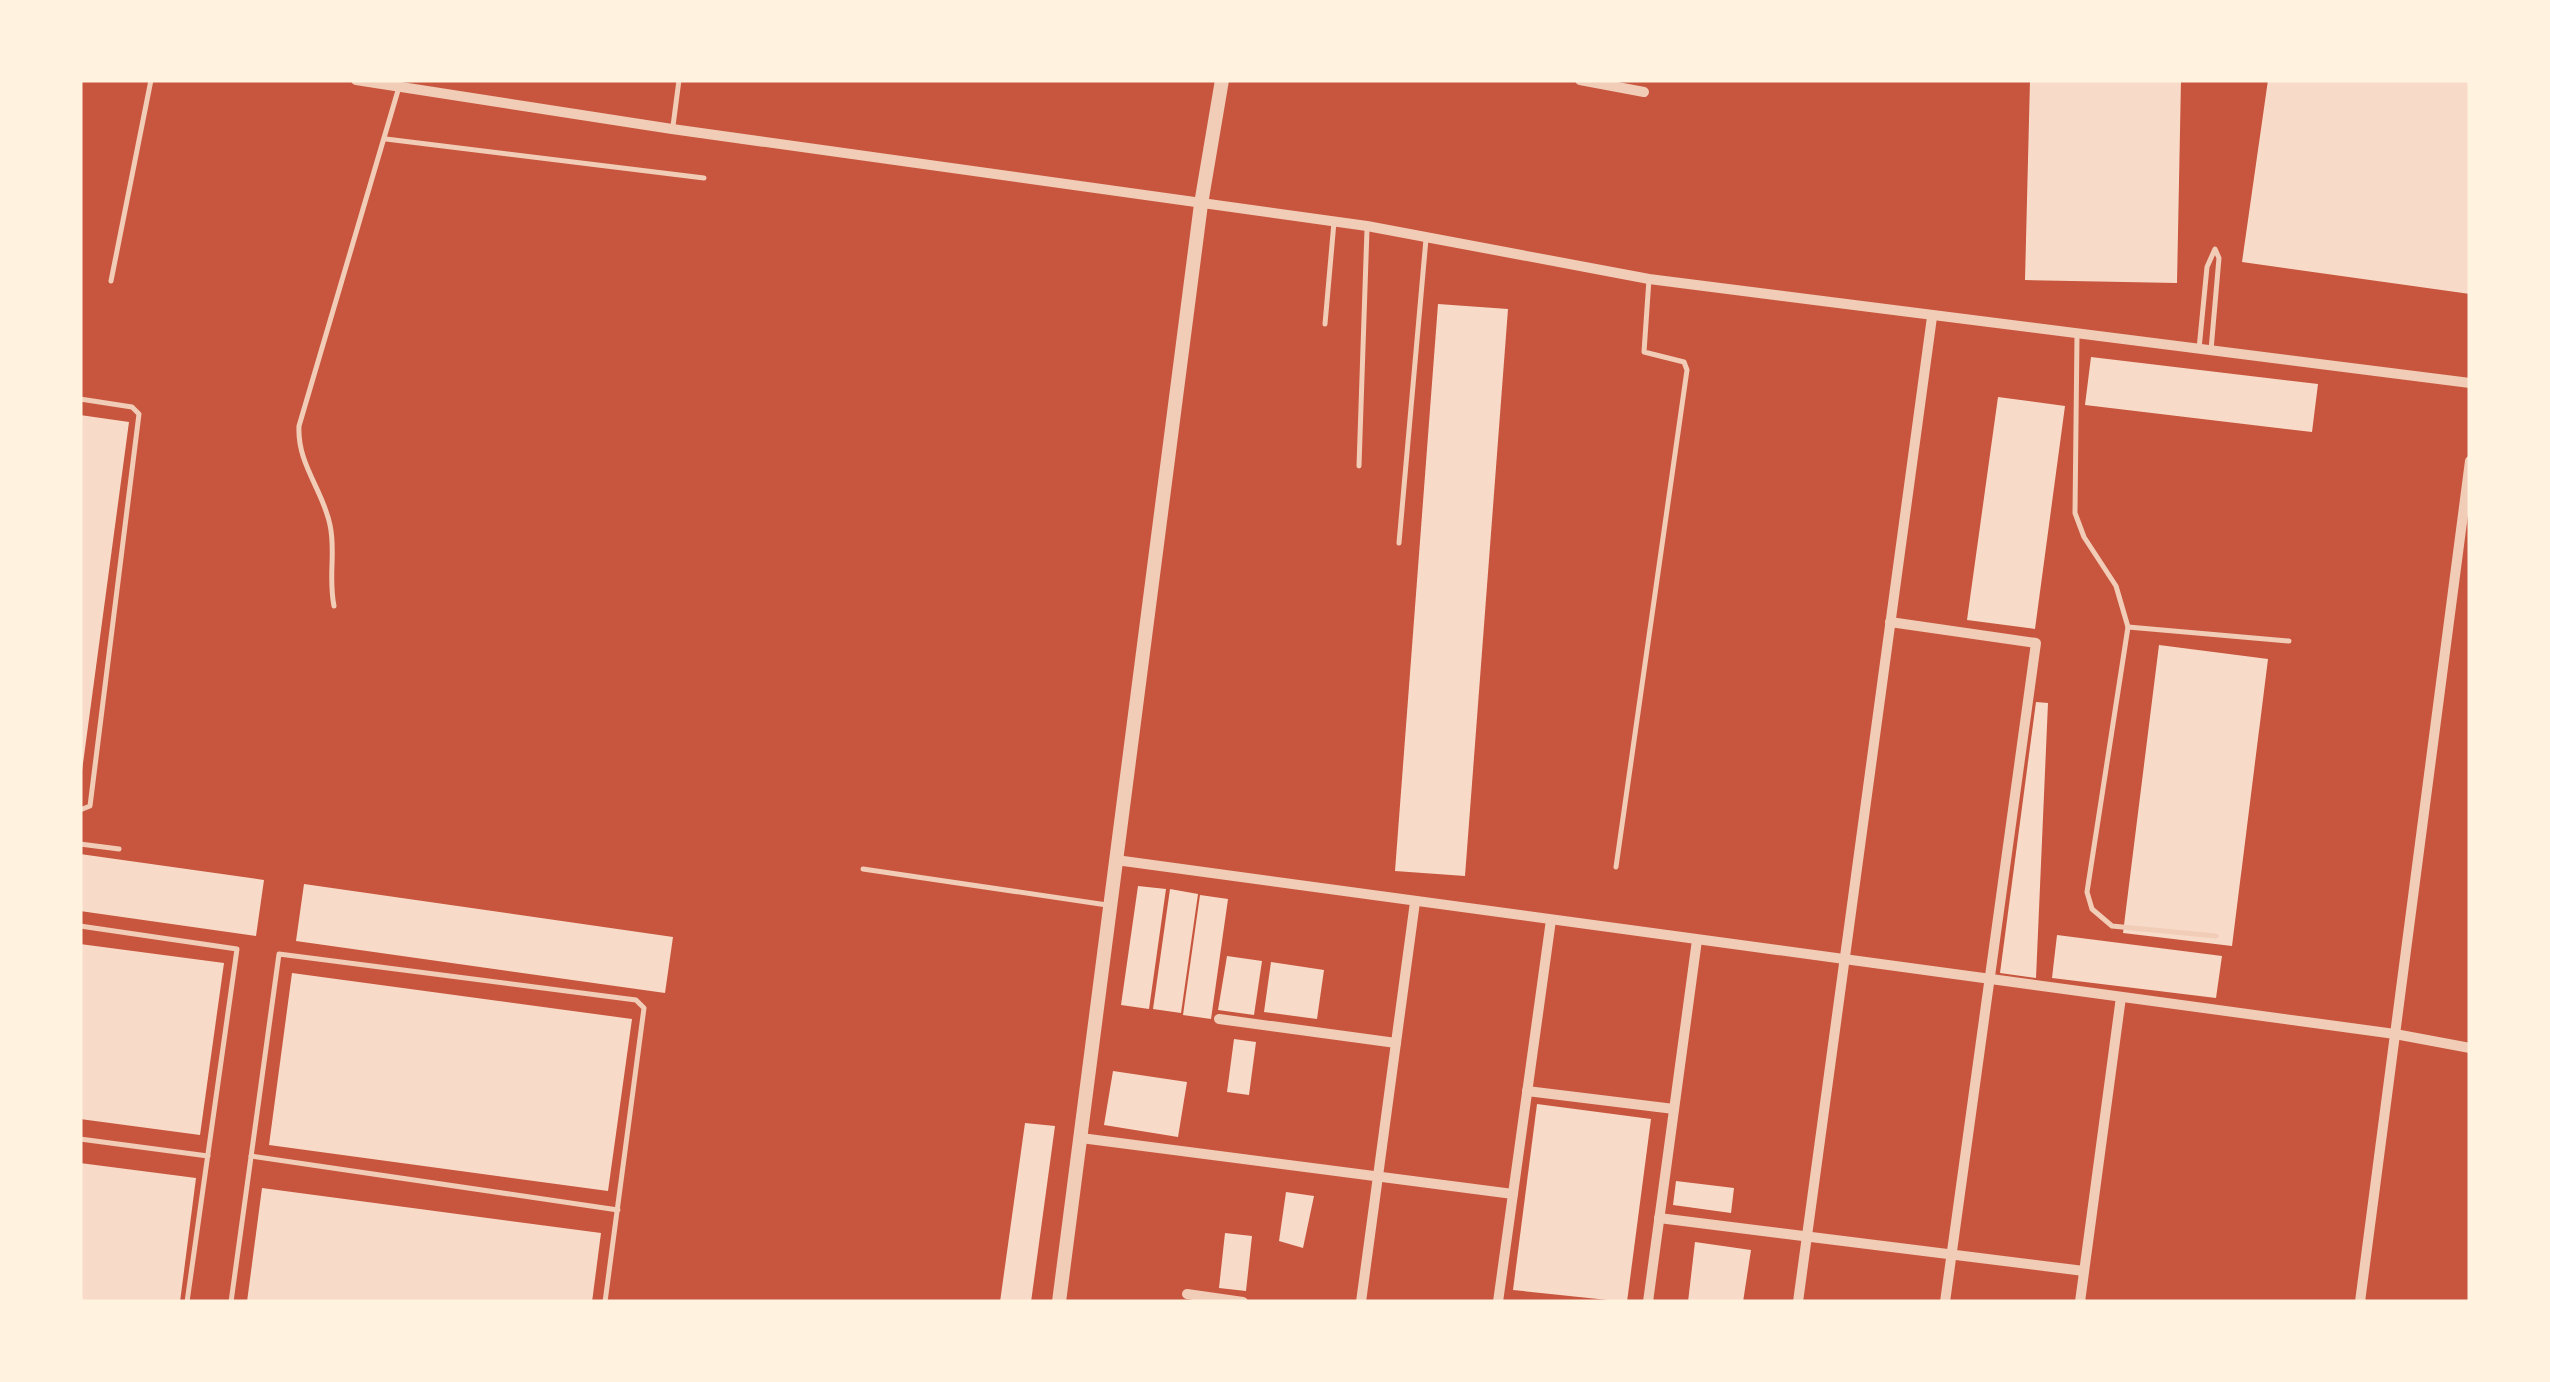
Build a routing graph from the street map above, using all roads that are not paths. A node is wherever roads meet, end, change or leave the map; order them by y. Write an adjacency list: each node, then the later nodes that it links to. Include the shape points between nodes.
1 (151, 80): 16 (lane)
2 (356, 80): 6 (street)
3 (679, 80): 8 (lane)
4 (1222, 80): 11 (street)
5 (1580, 80): 7 (street)
6 (399, 87): 8 (street); 9 (lane)
7 (1644, 92)
8 (672, 129): 11 (street)
9 (386, 139): 10 (lane); 26 (lane, via 299,426 303,460 330,521)
10 (704, 178)
11 (1201, 204): 12 (street); 33 (street)
12 (1334, 222): 13 (street); 18 (lane)
13 (1367, 226): 14 (street); 24 (lane)
14 (1426, 238): 15 (street); 25 (lane)
15 (1649, 279): 17 (street); 34 (lane, via 1644,352 1684,362 1687,370)
16 (112, 281)
17 (1932, 317): 19 (street); 27 (street)
18 (1324, 324)
19 (2077, 336): 20 (street); 28 (lane, via 2075,513 2116,586)
20 (2205, 349): 20 (lane, via 2208,267 2215,248 2220,258); 21 (street)
21 (2470, 383)
22 (80, 399): 30 (lane, via 140,414 90,806)
23 (2470, 461): 46 (street)
24 (1359, 466)
25 (1398, 543)
26 (334, 606)
27 (1890, 622): 42 (street); 43 (street, via 2036,643)
28 (2128, 627): 29 (lane); 40 (lane, via 2087,892 2092,909 2112,926)
29 (2289, 641)
30 (80, 810)
31 (80, 844): 32 (lane)
32 (119, 849)
33 (1116, 860): 36 (street); 37 (street)
34 (1616, 867)
35 (863, 869): 37 (lane)
36 (1415, 902): 38 (street); 47 (street)
37 (1110, 906): 51 (street)
38 (1551, 920): 41 (street); 49 (street)
39 (80, 926): 53 (lane, via 238,949)
40 (2216, 936)
41 (1698, 940): 42 (street); 50 (street)
42 (1844, 960): 43 (street); 59 (street)
43 (1989, 979): 44 (street); 60 (street)
44 (2122, 997): 46 (street); 61 (street)
45 (1219, 1019): 47 (street)
46 (2395, 1034): 48 (street); 74 (street)
47 (1396, 1044): 55 (street)
48 (2470, 1048)
49 (1528, 1091): 50 (street); 56 (street)
50 (1674, 1108): 58 (street)
51 (1081, 1138): 55 (street); 66 (street)
52 (80, 1139): 53 (lane)
53 (208, 1156): 63 (lane)
54 (251, 1156): 57 (lane); 57 (lane, via 278,954 636,1000 645,1017); 64 (lane)
55 (1378, 1176): 56 (street); 68 (street)
56 (1513, 1194): 69 (street)
57 (618, 1210): 65 (lane)
58 (1660, 1218): 59 (street); 70 (street)
59 (1807, 1236): 60 (street); 71 (street)
60 (1952, 1254): 61 (street); 72 (street)
61 (2084, 1271): 73 (street)
62 (1188, 1294): 67 (street)
63 (187, 1302)
64 (231, 1302)
65 (605, 1302)
66 (1060, 1302)
67 (1243, 1302)
68 (1361, 1302)
69 (1500, 1302)
70 (1648, 1302)
71 (1798, 1302)
72 (1945, 1302)
73 (2080, 1302)
74 (2360, 1302)

